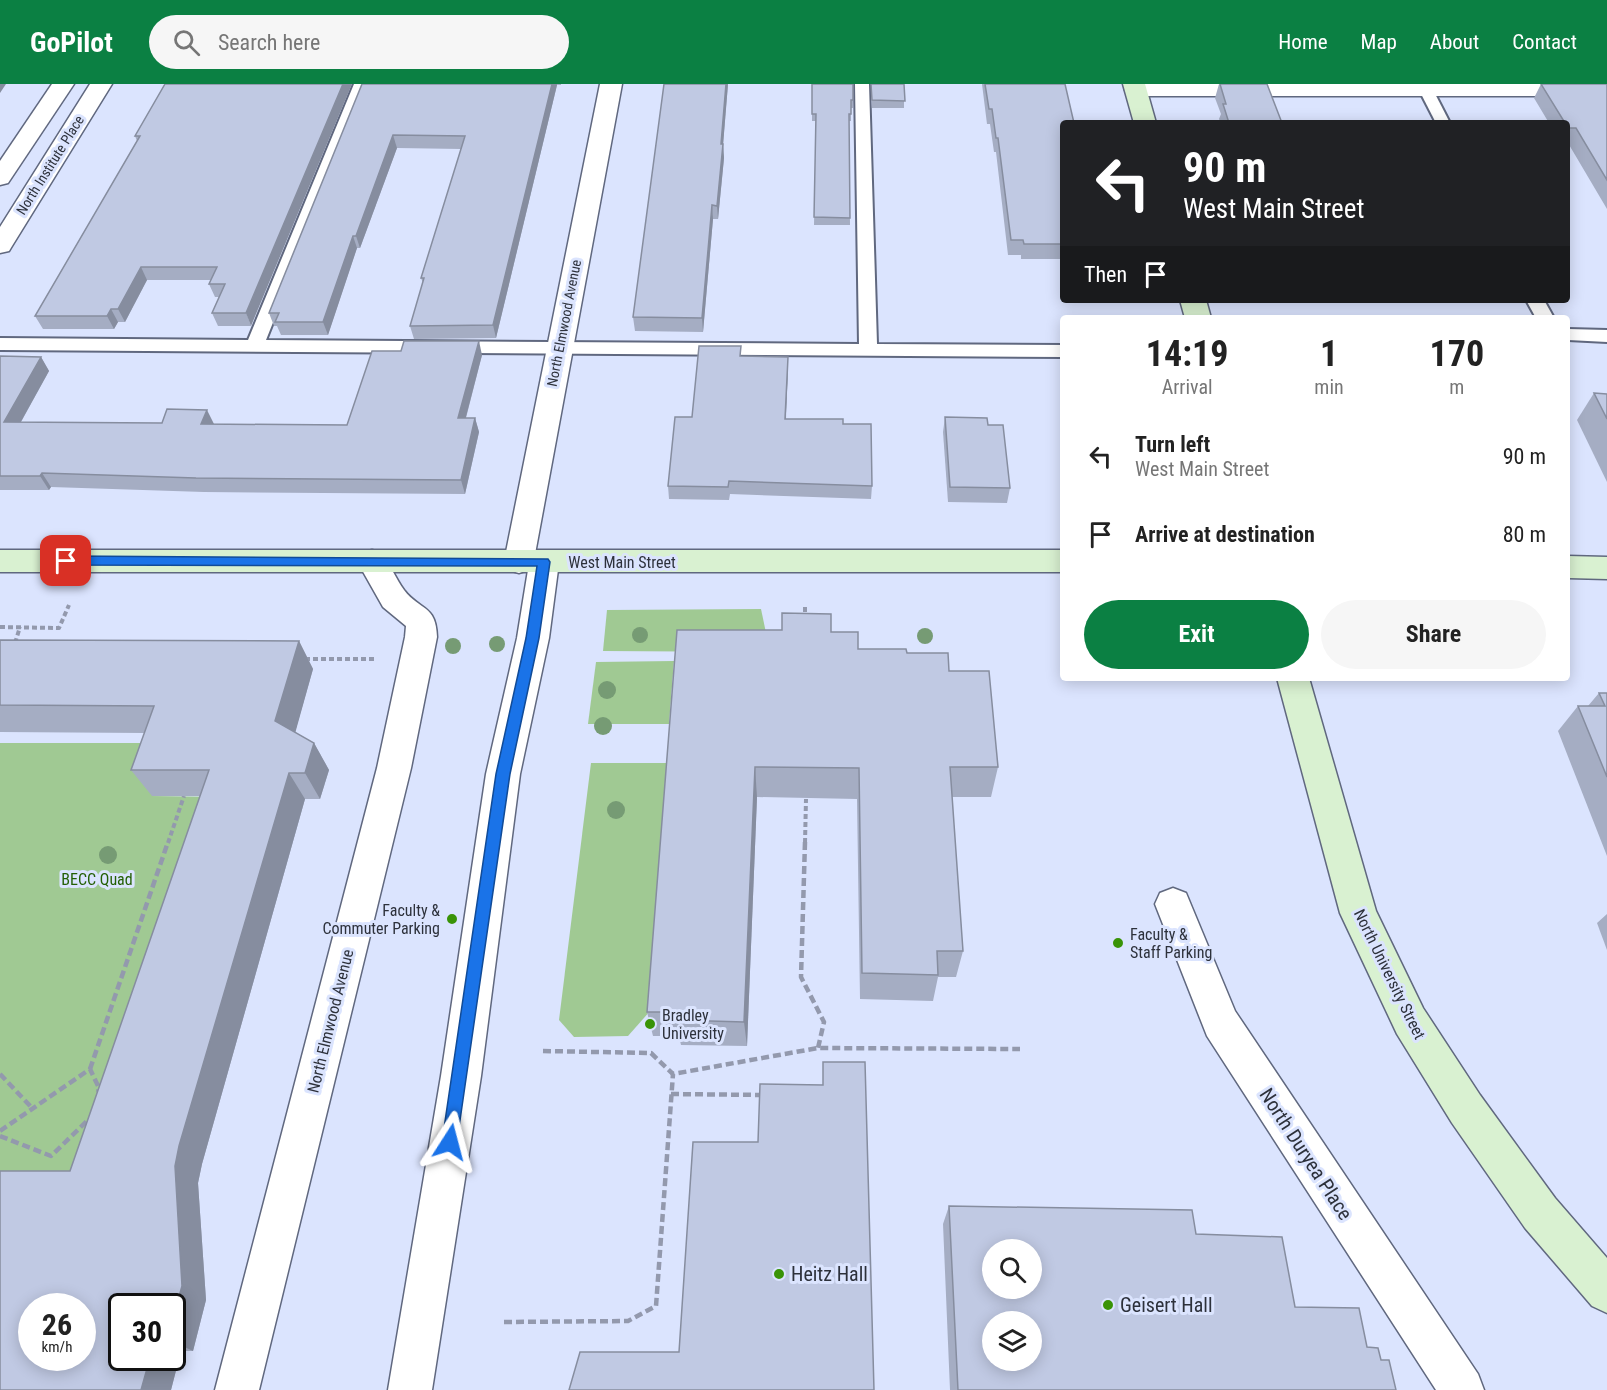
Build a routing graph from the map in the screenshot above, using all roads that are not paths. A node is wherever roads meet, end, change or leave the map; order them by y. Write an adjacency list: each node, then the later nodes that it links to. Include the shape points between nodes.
1 (63, 84): 11 (street, North Institute Place)
2 (101, 84): 12 (street, North Institute Place)
3 (360, 84): 16 (lane)
4 (611, 84): 17 (street, North Elmwood Avenue)
5 (862, 84): 18 (lane)
6 (1135, 87): 7 (street); 9 (main road)
7 (1425, 87): 8 (street); 10 (lane)
8 (1607, 90)
9 (1144, 120)
10 (1442, 120)
11 (0, 178)
12 (0, 246)
13 (1570, 335): 14 (lane)
14 (1607, 336)
15 (0, 344): 16 (lane)
16 (255, 345): 17 (lane)
17 (559, 349): 18 (lane); 23 (street, North Elmwood Avenue)
18 (868, 350): 19 (lane)
19 (1060, 351)
20 (0, 561): 21 (main road, West Main Street)
21 (372, 561): 23 (main road, West Main Street); 29 (street, North Elmwood Avenue, via 394,599 422,622 422,637 394,768)
22 (1060, 561): 23 (main road, West Main Street)
23 (532, 562): 30 (street, North Elmwood Avenue, via 533,638 503,774 461,1076)
24 (1570, 567): 25 (main road)
25 (1607, 568)
26 (1294, 681): 28 (main road, North University Street, via 1358,913 1410,1021 1540,1213)
27 (1173, 904): 31 (street, North Duryea Place, via 1221,1023)
28 (1607, 1291)
29 (237, 1390)
30 (410, 1390)
31 (1462, 1390)

